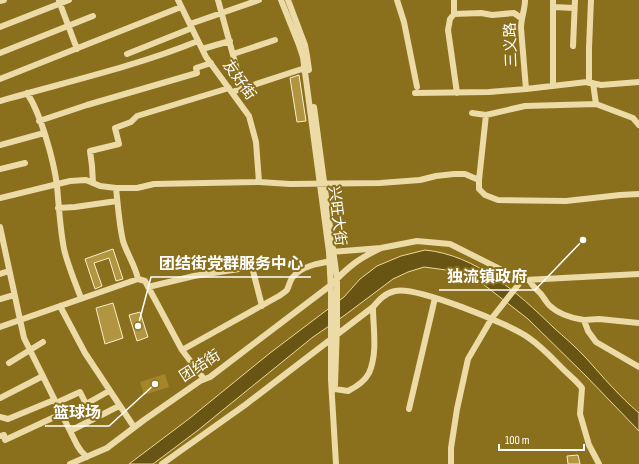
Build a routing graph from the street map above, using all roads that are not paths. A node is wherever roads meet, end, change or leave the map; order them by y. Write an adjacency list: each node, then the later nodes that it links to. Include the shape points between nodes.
1 (4, 0): 14 (street)
2 (69, 0): 15 (street)
3 (178, 0): 16 (street, 友好街)
4 (218, 0): 19 (street)
5 (259, 0): 19 (street)
6 (281, 0): 36 (street, 兴旺大街)
7 (288, 0): 36 (street, 兴旺大街, via 303,40 307,56)
8 (397, 0): 45 (street, via 404,22 416,90)
9 (454, 0): 20 (street)
10 (525, 0): 22 (street, 三义路)
11 (553, 0): 17 (street)
12 (575, 0): 18 (street)
13 (591, 0): 39 (street)
14 (0, 1)
15 (59, 2): 23 (street); 25 (street)
16 (181, 7): 24 (street, 友好街); 30 (street)
17 (553, 7): 18 (street); 40 (street)
18 (574, 8): 29 (street)
19 (222, 13): 24 (street); 28 (street)
20 (454, 14): 22 (street, via 514,13); 45 (street, via 448,30)
21 (93, 16): 23 (street)
22 (521, 18): 42 (street, 三义路)
23 (68, 26): 30 (street); 32 (street)
24 (191, 26): 27 (street, 友好街); 33 (street)
25 (0, 27)
26 (275, 40): 34 (street)
27 (198, 41): 31 (street, 友好街); 44 (street, via 130,65)
28 (230, 41): 31 (street); 34 (street)
29 (573, 46)
30 (77, 49): 37 (street)
31 (202, 49): 35 (street, 友好街)
32 (0, 53)
33 (127, 54)
34 (233, 54): 41 (street)
35 (211, 63): 43 (street, 友好街); 50 (street, via 196,68 197,73)
36 (306, 67): 41 (street); 60 (street, 兴旺大街)
37 (0, 80)
38 (639, 82): 39 (street, via 601,85)
39 (591, 83): 40 (street); 47 (street)
40 (553, 86): 42 (street)
41 (242, 88): 43 (street)
42 (526, 89): 45 (street)
43 (230, 90): 57 (street, 友好街, via 249,116 256,142); 58 (street, via 137,116 127,124 115,128 119,144 90,151)
44 (27, 93): 46 (street); 50 (street)
45 (457, 93)
46 (0, 101)
47 (596, 104): 49 (street, via 525,106); 51 (street, via 633,118)
48 (472, 113): 49 (street)
49 (486, 115): 56 (street)
50 (39, 121): 52 (street)
51 (639, 125)
52 (44, 133): 53 (street); 59 (street)
53 (0, 144)
54 (25, 163): 55 (street)
55 (0, 169)
56 (479, 180): 60 (street, via 465,174 445,174 420,180); 62 (street, via 479,189 485,195 498,200 566,201)
57 (259, 182): 60 (street); 61 (street, via 154,184 137,188)
58 (93, 183): 59 (street, via 86,180); 61 (street)
59 (57, 184): 63 (street); 65 (street)
60 (323, 184): 69 (street, 兴旺大街)
61 (116, 188): 64 (street)
62 (639, 194)
63 (0, 198)
64 (118, 201): 65 (street); 74 (street, via 124,242)
65 (58, 208): 80 (street, via 64,250)
66 (0, 227): 67 (street)
67 (2, 248): 71 (street)
68 (381, 248): 69 (street); 75 (street, via 416,241 450,244); 77 (street, 团结街, via 348,267)
69 (331, 252): 70 (street, 兴旺大街)
70 (332, 261): 77 (street, 兴旺大街); 84 (street, via 303,268 292,278 287,290)
71 (9, 271): 72 (street); 79 (street)
72 (0, 274)
73 (639, 274): 76 (street)
74 (138, 279): 78 (street, via 145,281); 80 (street)
75 (522, 280): 76 (street); 86 (street)
76 (529, 280): 88 (street, via 533,288 560,313)
77 (335, 283): 91 (street, 兴旺大街); 91 (street, 兴旺大街, via 331,292); 99 (street, 团结街)
78 (148, 287): 84 (street, via 194,276 252,267); 95 (street)
79 (14, 295): 82 (street); 87 (street)
80 (81, 298): 83 (street)
81 (435, 298): 85 (street, via 406,290 395,291); 86 (street); 105 (street)
82 (0, 299)
83 (60, 306): 87 (street); 101 (street)
84 (262, 306): 95 (street)
85 (373, 307): 91 (street); 100 (street, via 374,355 369,374 360,384 348,391)
86 (492, 318): 116 (street, via 468,359 457,409); 117 (street, via 536,343 581,387 580,414 589,444)
87 (19, 320): 90 (street); 94 (street)
88 (584, 320): 89 (street); 97 (street, via 596,342)
89 (639, 323)
90 (0, 327)
91 (335, 330): 92 (street); 100 (street, 兴旺大街)
92 (331, 339): 113 (street); 114 (street)
93 (43, 342): 94 (street)
94 (30, 350): 96 (street); 98 (street)
95 (182, 350): 99 (street)
96 (9, 363)
97 (639, 367)
98 (43, 376): 102 (street); 103 (street)
99 (204, 379): 108 (street, 团结街)
100 (335, 389): 115 (street, 兴旺大街)
101 (109, 391): 103 (street, via 86,404 80,392); 104 (street)
102 (0, 398)
103 (55, 401): 106 (street); 107 (street, via 8,419)
104 (119, 406): 108 (street); 109 (street)
105 (409, 409)
106 (61, 414): 109 (street); 110 (street, via 5,440 4,435)
107 (0, 417)
108 (134, 427): 111 (street, 团结街, via 107,448)
109 (70, 431): 111 (street)
110 (0, 436)
111 (87, 457): 112 (street, 团结街)
112 (70, 464)
113 (162, 464)
114 (336, 464)
115 (340, 464)
116 (451, 464)
117 (599, 464)

